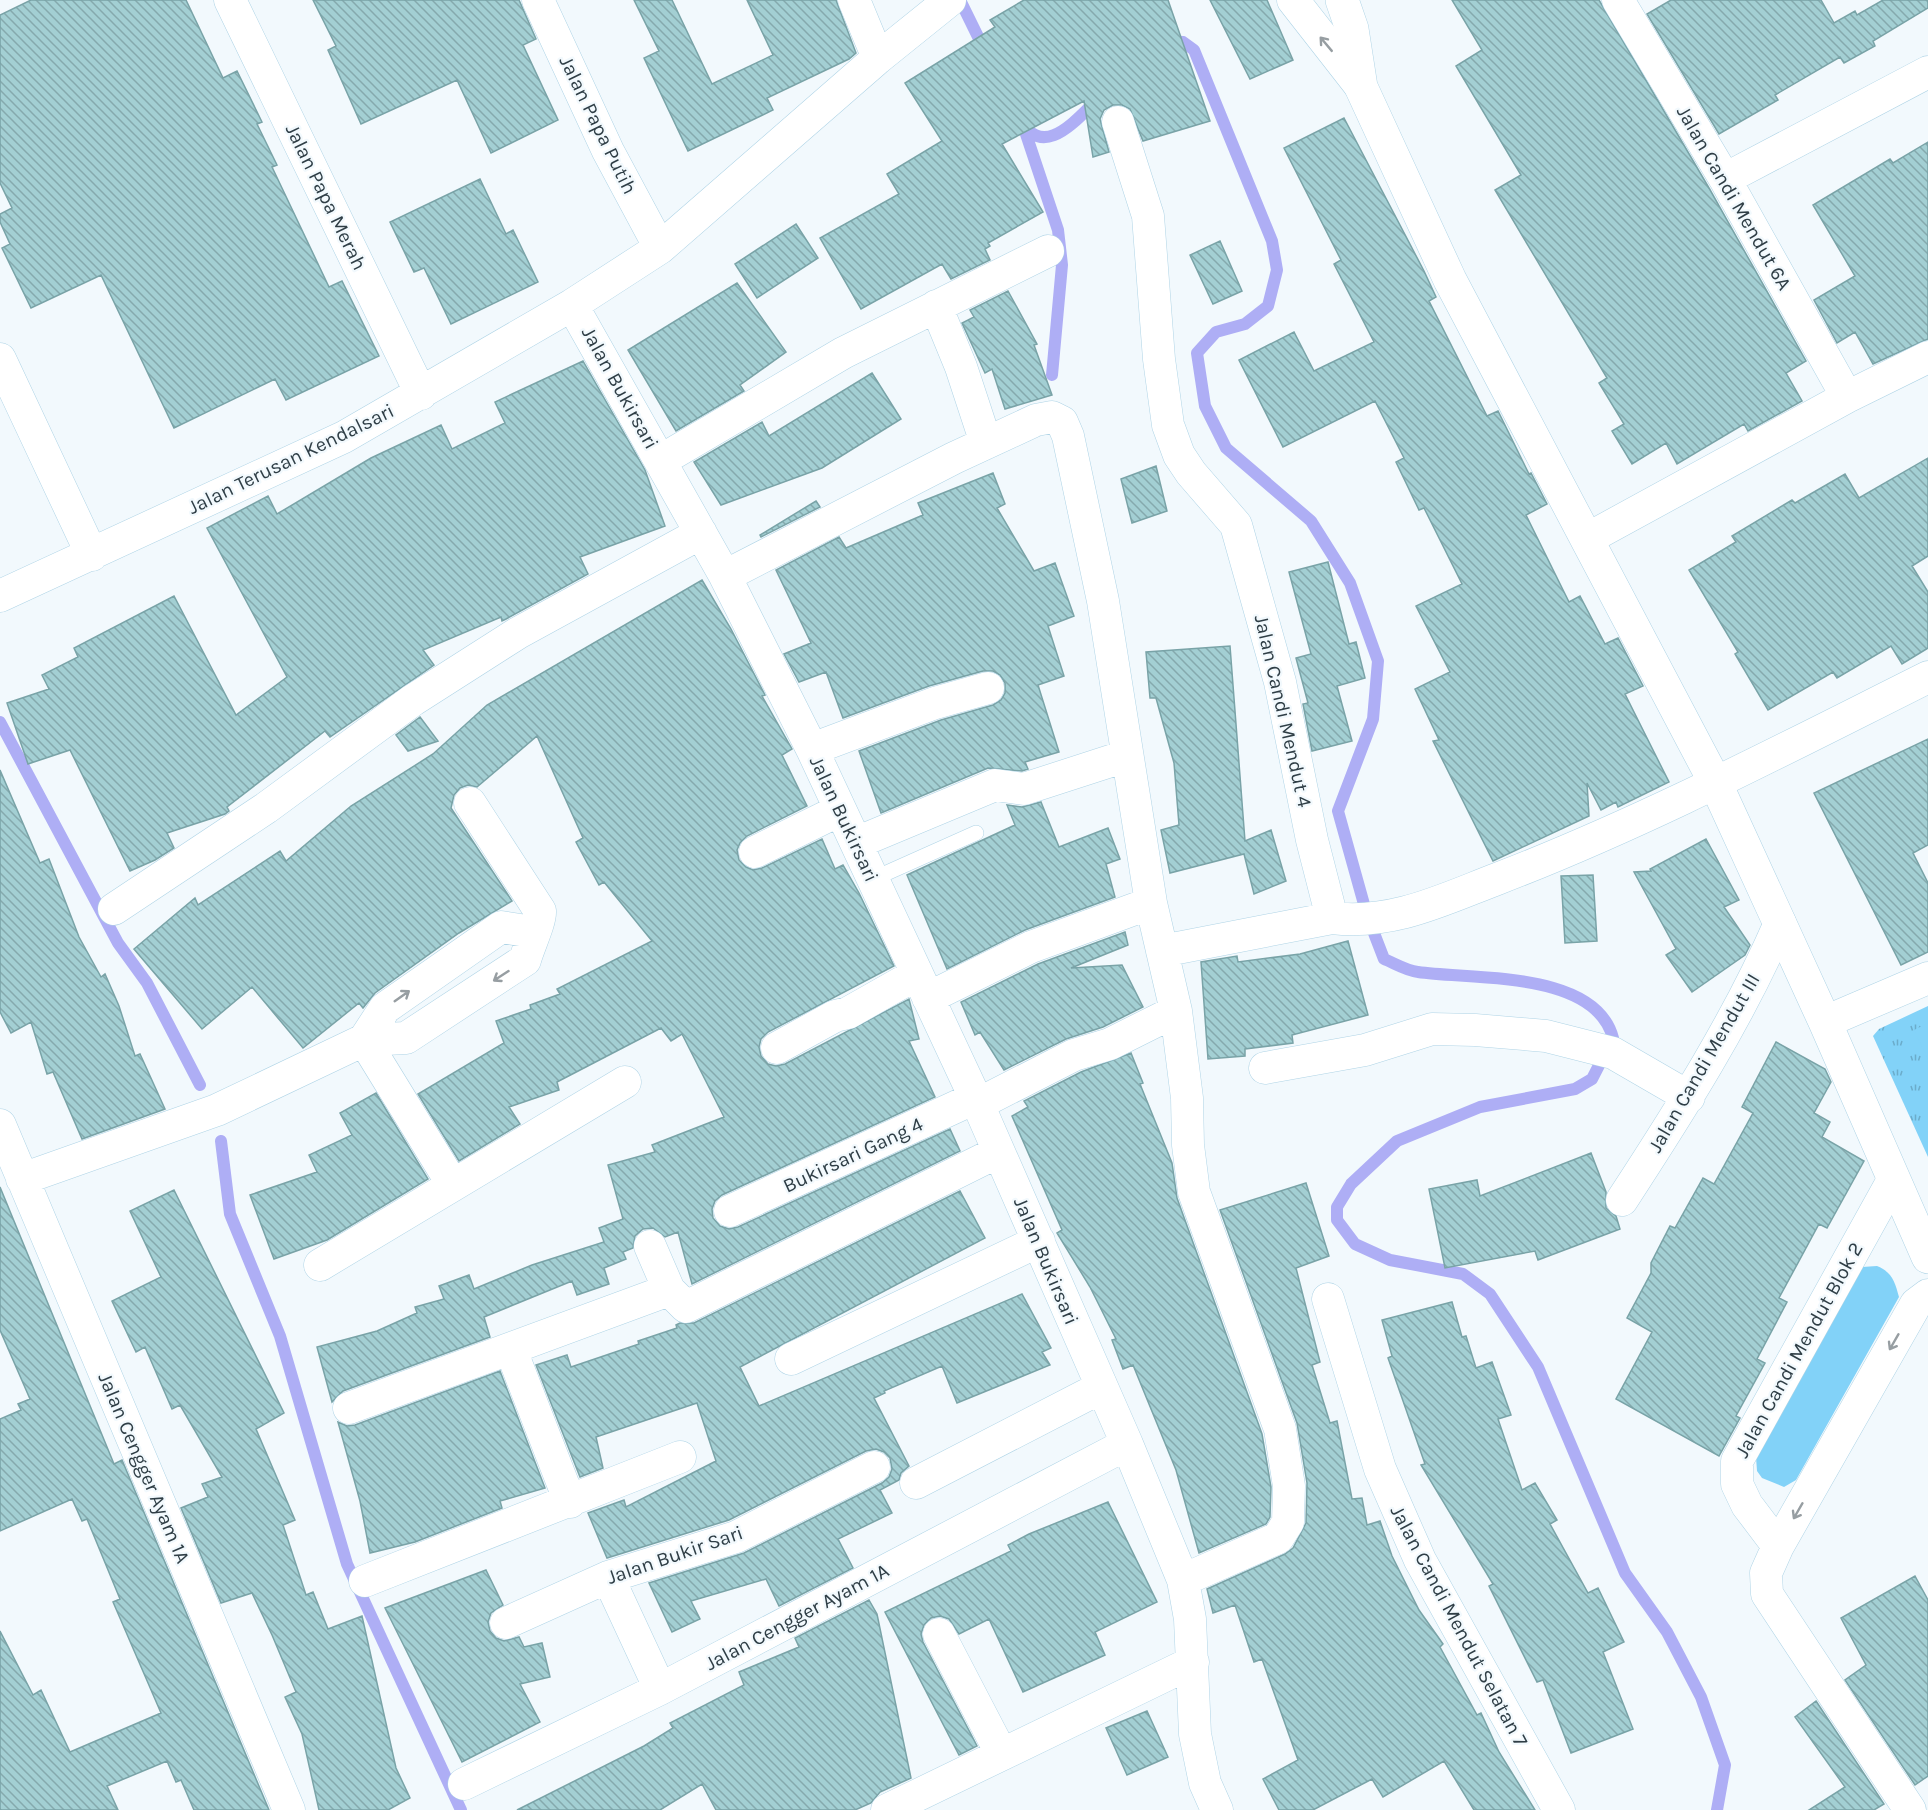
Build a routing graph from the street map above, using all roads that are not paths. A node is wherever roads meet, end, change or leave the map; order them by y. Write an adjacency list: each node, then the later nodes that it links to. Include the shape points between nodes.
1 (230, 0): 19 (street, Jalan Papa Merah)
2 (538, 0): 13 (street, Jalan Papa Putih, via 608,151)
3 (854, 0): 8 (street)
4 (949, 0): 8 (street, Jalan Bukirsari)
5 (1293, 0): 10 (street, one-way to 5)
6 (1342, 0): 10 (street, via 1352,29)
7 (1618, 0): 12 (street, Jalan Candi Mendut 6A)
8 (878, 58): 13 (street, Jalan Bukirsari)
9 (1928, 72): 12 (street)
10 (1361, 87): 24 (street, via 1450,280)
11 (1118, 122): 41 (street, Jalan Candi Mendut 4, via 1148,216 1168,425 1191,473 1236,525 1280,682 1312,840)
12 (1725, 179): 20 (street, Jalan Candi Mendut 6A)
13 (660, 248): 15 (street, Jalan Bukirsari)
14 (1048, 251): 16 (street)
15 (572, 305): 19 (street, Jalan Terusan Kendalsari); 22 (street, Jalan Bukirsari)
16 (936, 306): 21 (street); 22 (street, via 843,353)
17 (1928, 357): 20 (street)
18 (0, 358): 25 (street)
19 (421, 394): 25 (street, Jalan Terusan Kendalsari, via 344,437)
20 (1847, 398): 24 (street)
21 (986, 443): 26 (street); 31 (street, via 1036,420 1052,417 1062,422 1103,601)
22 (660, 461): 23 (street, Jalan Bukirsari)
23 (701, 533): 26 (street, Jalan Bukirsari); 40 (street, via 519,633 413,700 267,808)
24 (1587, 539): 32 (street)
25 (92, 555): 27 (street, Jalan Terusan Kendalsari)
26 (726, 576): 30 (street, Jalan Bukirsari)
27 (0, 596)
28 (1928, 677): 32 (street)
29 (988, 688): 30 (street, via 935,703)
30 (812, 749): 34 (street, Jalan Bukirsari)
31 (1126, 756): 36 (street, via 1024,789 995,785); 39 (street)
32 (1715, 782): 41 (street, via 1556,856 1405,914); 42 (street)
33 (470, 803): 48 (street, via 541,917 533,932 501,927 385,1008)
34 (840, 810): 36 (street, Jalan Bukirsari); 37 (street)
35 (976, 833): 38 (lane)
36 (856, 843): 38 (street, Jalan Bukirsari)
37 (755, 852)
38 (873, 879): 45 (street, Jalan Bukirsari)
39 (1151, 903): 43 (street); 45 (street)
40 (114, 909)
41 (1346, 920): 43 (street)
42 (1780, 923): 47 (street); 52 (street, Jalan Candi Mendut III)
43 (1162, 951): 46 (street)
44 (1928, 978): 47 (street)
45 (922, 986): 49 (street, via 835,1016); 53 (street, Jalan Bukirsari)
46 (1176, 1011): 53 (street, Bukirsari Gang 4); 79 (street, via 1194,1192 1280,1429 1289,1486 1283,1524)
47 (1825, 1022): 57 (street)
48 (364, 1040): 56 (street, via 217,1110); 58 (street)
49 (777, 1048)
50 (1265, 1068): 52 (street, via 1365,1050 1432,1029 1546,1036 1613,1053)
51 (625, 1082): 58 (street)
52 (1689, 1097): 59 (street, Jalan Candi Mendut III)
53 (977, 1101): 55 (street, Jalan Bukirsari); 60 (street, Bukirsari Gang 4)
54 (0, 1125): 56 (street, Jalan Cengger Ayam 1A)
55 (998, 1152): 61 (street, Jalan Bukirsari); 65 (street, via 686,1307)
56 (22, 1179): 87 (street, Jalan Cengger Ayam 1A)
57 (1893, 1180): 63 (street); 77 (street, Jalan Candi Mendut Blok 2, via 1737,1461 1737,1484 1747,1505)
58 (453, 1185): 64 (street)
59 (1622, 1200)
60 (730, 1211)
61 (1039, 1241): 69 (street); 70 (street, Jalan Bukirsari)
62 (650, 1246): 65 (street)
63 (1928, 1257)
64 (320, 1264)
65 (669, 1290): 68 (street)
66 (1928, 1295): 77 (street, one-way to 77, via 1916,1304)
67 (1328, 1299): 90 (street, Jalan Candi Mendut Selatan 7, via 1380,1469 1420,1560)
68 (511, 1350): 71 (street); 76 (street)
69 (792, 1359)
70 (1100, 1388): 72 (street, Jalan Bukirsari); 75 (street)
71 (349, 1407)
72 (1127, 1444): 79 (street, Jalan Bukirsari); 84 (street, Jalan Cengger Ayam 1A)
73 (680, 1457): 76 (street)
74 (874, 1467): 78 (street, Jalan Bukir Sari, via 736,1537)
75 (916, 1484)
76 (570, 1502): 80 (street)
77 (1778, 1546): 91 (street, via 1766,1574 1767,1594)
78 (608, 1577): 81 (street, Jalan Bukir Sari); 84 (street)
79 (1183, 1580): 83 (street, Jalan Bukirsari)
80 (365, 1581)
81 (506, 1623)
82 (939, 1634): 85 (street)
83 (1193, 1662): 85 (street); 89 (street, Jalan Bukirsari, via 1195,1734 1205,1783)
84 (660, 1689): 86 (street, Jalan Cengger Ayam 1A)
85 (1001, 1753): 88 (street)
86 (464, 1784)
87 (289, 1810)
88 (887, 1810)
89 (1217, 1810)
90 (1559, 1810)
91 (1910, 1810)

